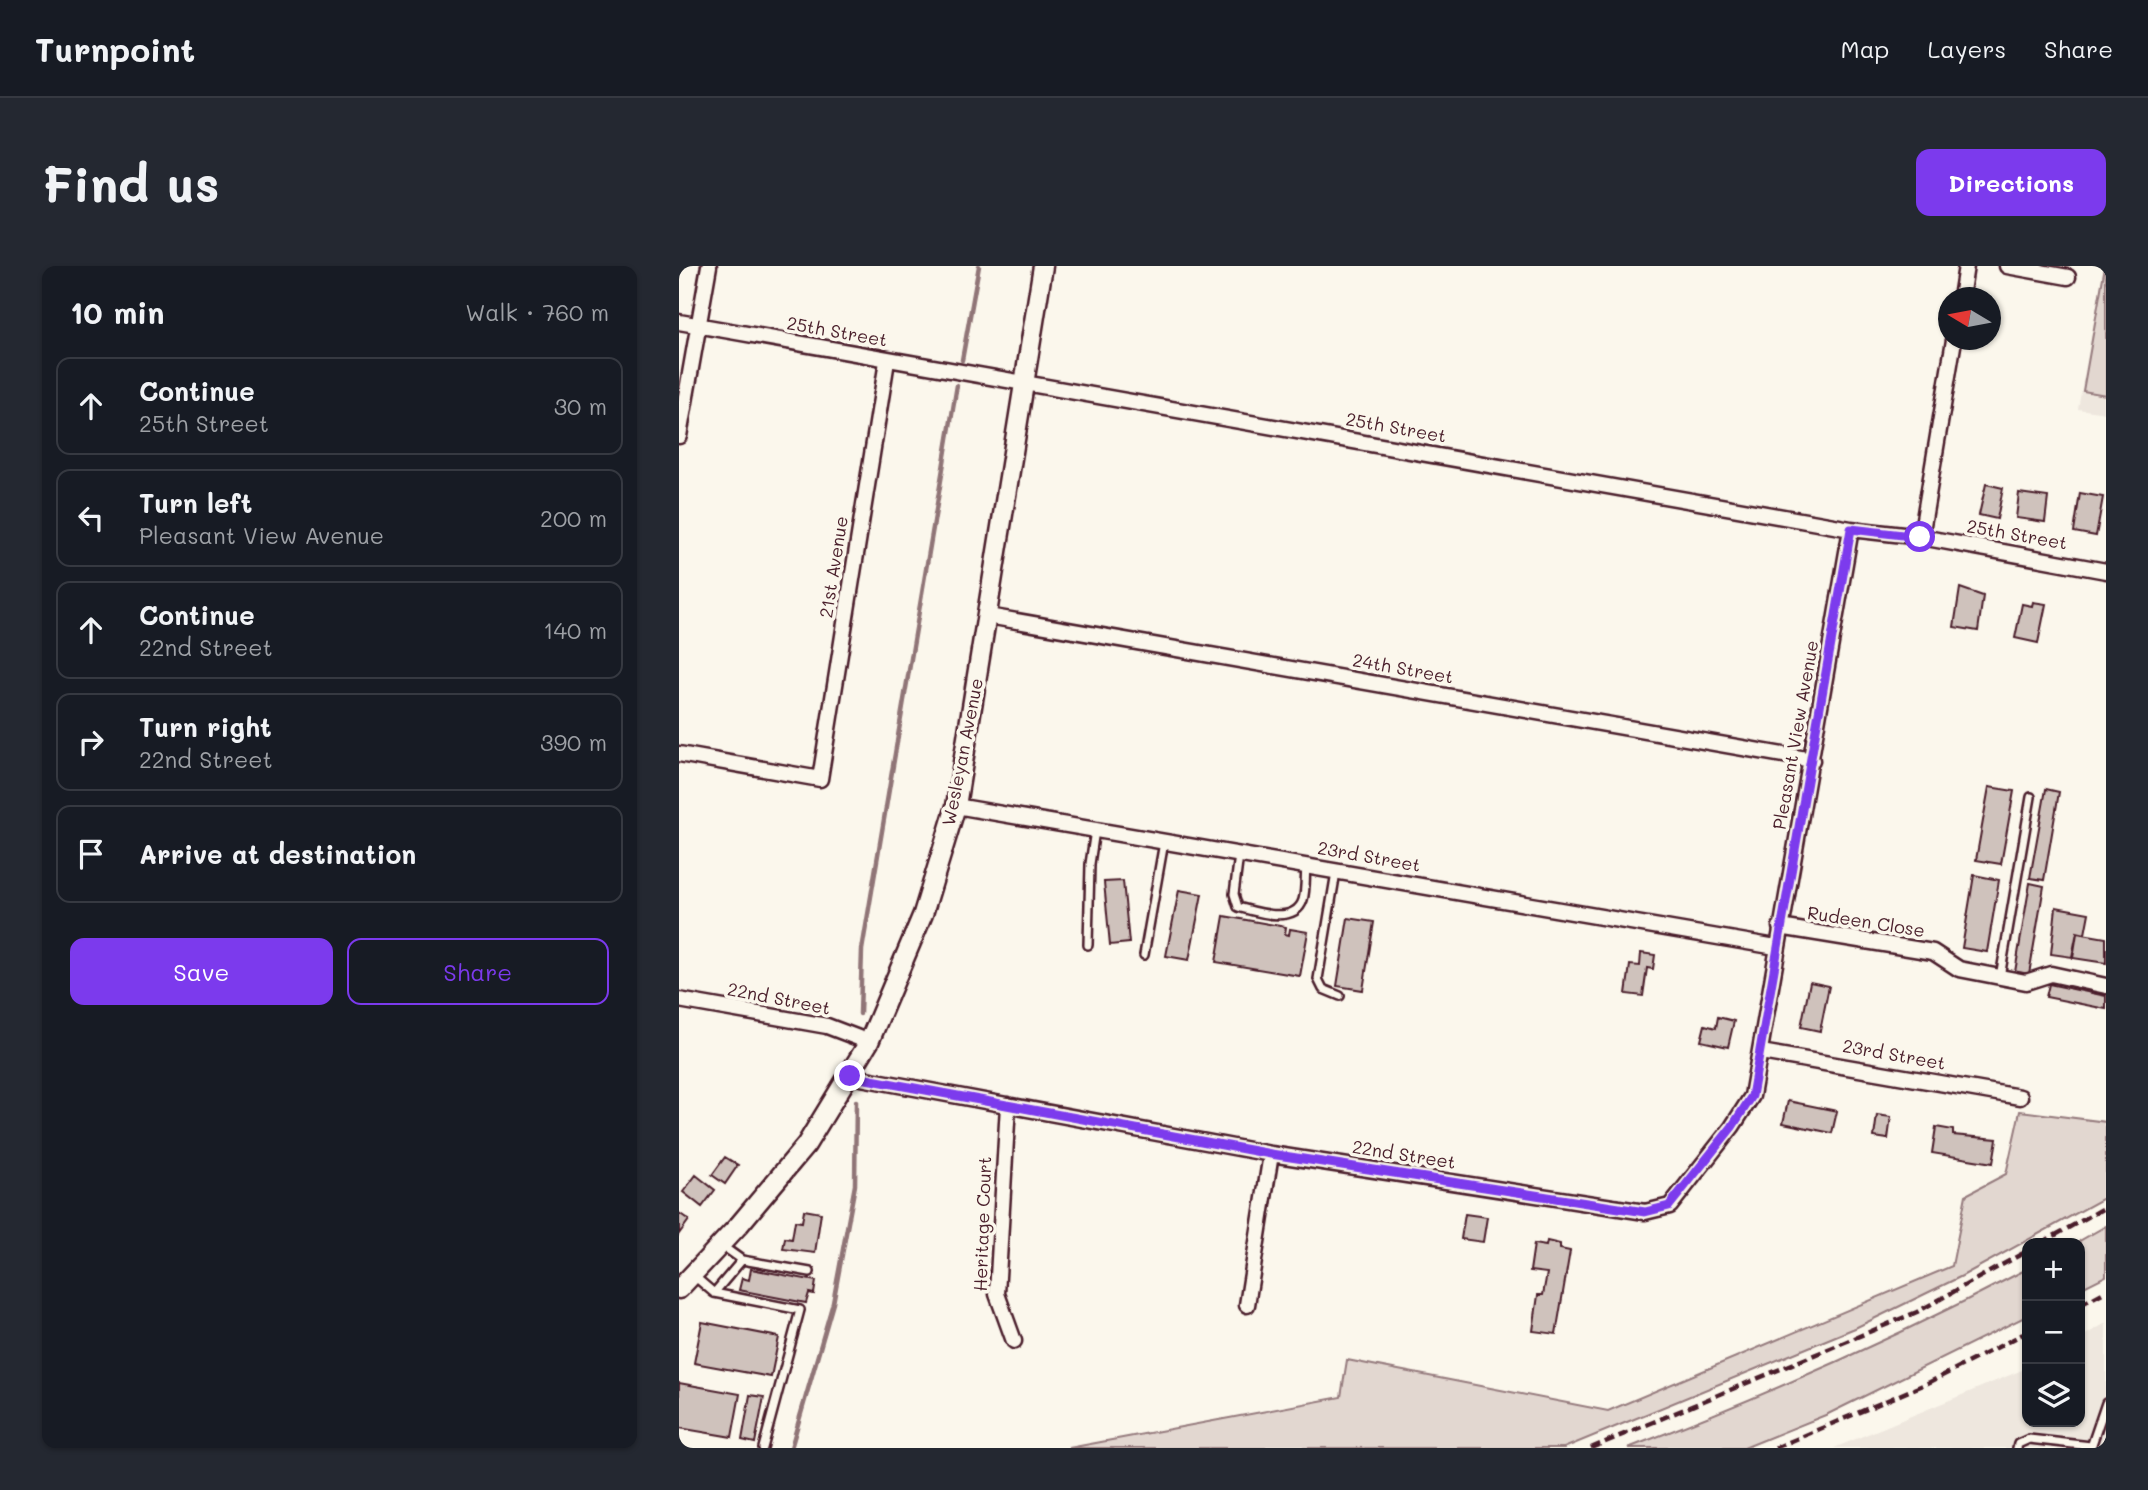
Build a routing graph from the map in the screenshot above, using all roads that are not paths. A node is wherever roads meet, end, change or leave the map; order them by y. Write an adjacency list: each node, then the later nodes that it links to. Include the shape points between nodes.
1 (709, 266): 8 (street)
2 (1043, 266): 11 (street, Wesleyan Avenue)
3 (1966, 266): 6 (street)
4 (2007, 266): 5 (street)
5 (2068, 277)
6 (1963, 287)
7 (679, 322): 8 (street, 25th Street)
8 (698, 326): 10 (street, 25th Street); 12 (street)
9 (1952, 350): 14 (street)
10 (887, 361): 11 (street, 25th Street); 17 (street, 21st Avenue, via 820,779)
11 (1025, 381): 13 (street, 25th Street); 16 (street, Wesleyan Avenue)
12 (679, 436)
13 (1851, 529): 14 (street, 25th Street); 18 (street, Pleasant View Avenue)
14 (1920, 537): 15 (street, 25th Street)
15 (2106, 571)
16 (988, 616): 18 (street, 24th Street); 20 (street, Wesleyan Avenue)
17 (679, 754)
18 (1812, 760): 26 (street, Pleasant View Avenue)
19 (2031, 797): 30 (lane)
20 (956, 806): 21 (street, 23rd Street); 34 (street, Wesleyan Avenue, via 923,914)
21 (1095, 830): 22 (street, 23rd Street); 27 (lane)
22 (1164, 842): 23 (street, 23rd Street); 29 (lane)
23 (1239, 855): 24 (street, 23rd Street); 24 (lane, via 1234,894 1238,907 1256,912 1285,915 1296,910 1303,900)
24 (1306, 866): 25 (street, 23rd Street)
25 (1336, 871): 28 (street, 23rd Street); 32 (lane, via 1318,979 1323,989)
26 (1780, 927): 28 (street, Pleasant View Avenue); 30 (street, Rudeen Close, via 1933,952 1959,969)
27 (1088, 945)
28 (1776, 947): 35 (street, 22nd Street)
29 (1144, 955)
30 (2000, 976): 31 (street, Rudeen Close, via 2026,982 2051,974)
31 (2106, 985)
32 (1339, 996)
33 (679, 1000): 34 (street, 22nd Street, via 827,1026)
34 (869, 1042): 36 (street, Wesleyan Avenue)
35 (1761, 1052): 37 (street, 23rd Street); 39 (street, 22nd Street, via 1752,1096 1732,1127 1669,1206 1645,1212)
36 (850, 1076): 38 (street, 22nd Street); 40 (street, Wesleyan Avenue, via 806,1145)
37 (2020, 1097)
38 (1008, 1105): 39 (street, 22nd Street); 46 (street, Heritage Court, via 997,1294)
39 (1271, 1154): 45 (street)
40 (720, 1245): 41 (lane); 43 (street, Wesleyan Avenue)
41 (742, 1260): 42 (lane); 44 (lane)
42 (810, 1272)
43 (683, 1283): 44 (lane)
44 (714, 1293): 49 (lane, via 800,1310)
45 (1247, 1304)
46 (1014, 1341)
47 (2106, 1403): 48 (lane)
48 (2091, 1447): 50 (lane, via 2029,1440)
49 (763, 1448)
50 (2017, 1448)

